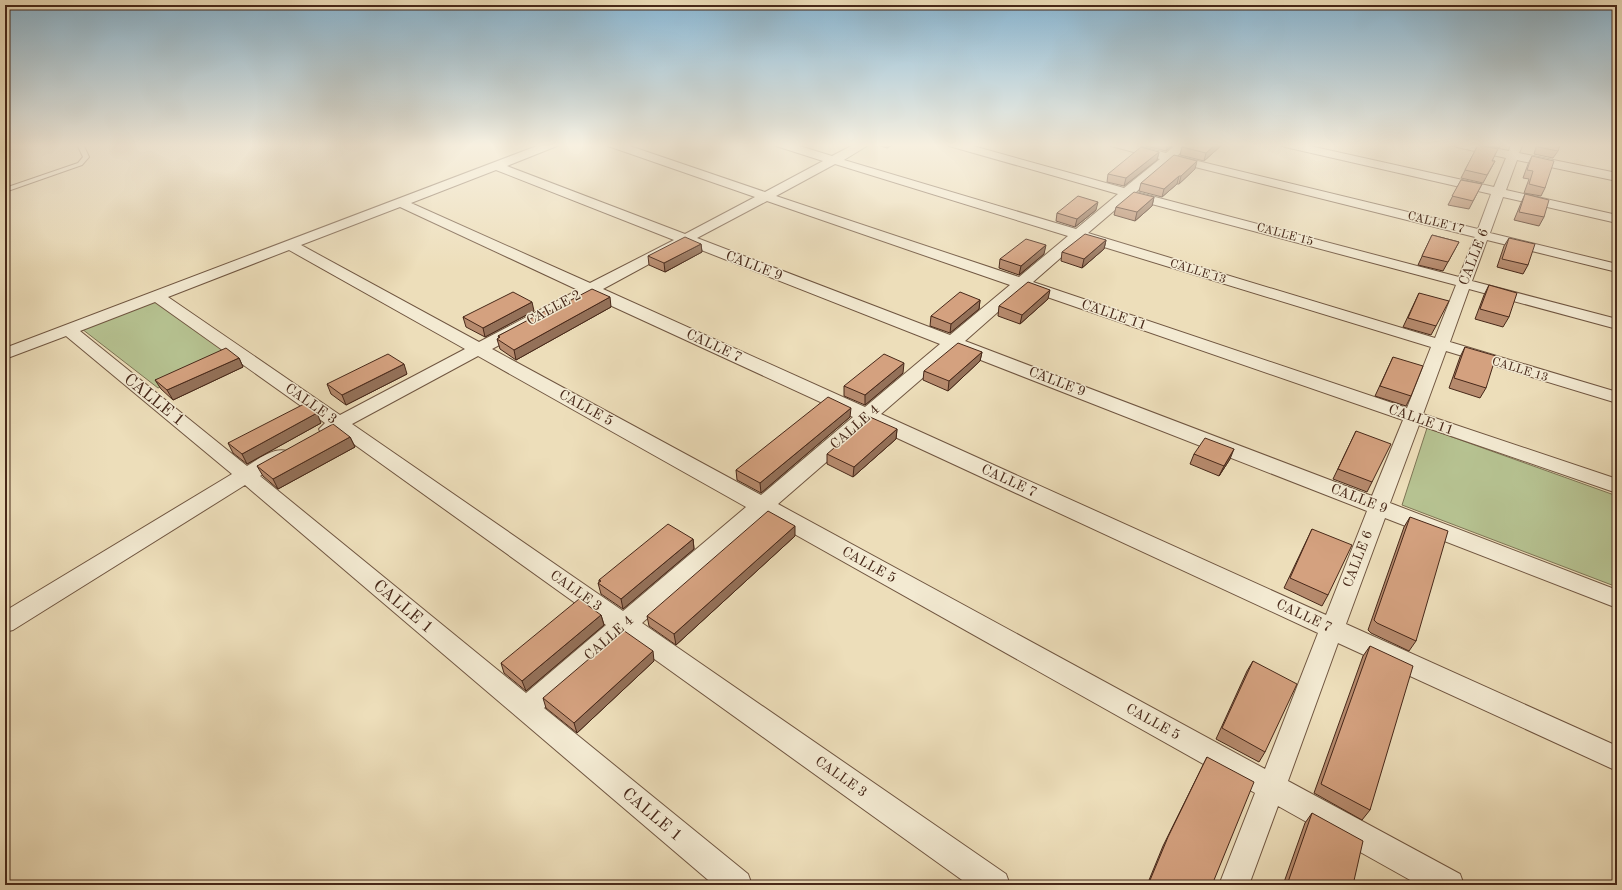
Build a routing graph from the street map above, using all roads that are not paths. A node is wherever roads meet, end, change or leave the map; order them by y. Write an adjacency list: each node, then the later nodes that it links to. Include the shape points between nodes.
1 (18, 186): 12 (lane)
2 (444, 186): 16 (street)
3 (547, 186): 20 (street, CALLE 9)
4 (734, 186): 15 (street, CALLE 11)
5 (785, 186): 15 (street, CALLE 2)
6 (916, 186): 19 (street, CALLE 13)
7 (1101, 186): 14 (street, CALLE 15)
8 (1136, 186): 14 (street, CALLE 4)
9 (1285, 186): 18 (street, CALLE 17)
10 (1470, 186): 13 (street)
11 (1501, 186): 13 (street, CALLE 6)
12 (5, 190)
13 (1499, 192): 17 (street); 18 (street, CALLE 6)
14 (1127, 193): 19 (street, CALLE 4); 23 (street, CALLE 15)
15 (765, 196): 20 (street, CALLE 2); 24 (street, CALLE 11)
16 (401, 202): 21 (street); 25 (street, CALLE 7)
17 (1617, 219)
18 (1483, 234): 22 (street, CALLE 17); 23 (street, CALLE 6)
19 (1078, 235): 24 (street, CALLE 4); 30 (street, CALLE 13)
20 (685, 239): 25 (street, CALLE 2); 29 (street, CALLE 9)
21 (290, 245): 26 (street); 31 (street, CALLE 5)
22 (1617, 268)
23 (1464, 283): 27 (street, CALLE 15); 30 (street, CALLE 6)
24 (1021, 284): 29 (street, CALLE 4); 35 (street, CALLE 11)
25 (590, 289): 31 (street, CALLE 2); 34 (street, CALLE 7)
26 (157, 296): 28 (street); 36 (street, CALLE 3)
27 (1617, 324)
28 (69, 330): 32 (street); 39 (street, CALLE 1)
29 (953, 342): 34 (street, CALLE 4); 42 (street, CALLE 9)
30 (1440, 346): 33 (street, CALLE 13); 35 (street, CALLE 6)
31 (478, 349): 36 (street, CALLE 2); 41 (street, CALLE 5)
32 (5, 354)
33 (1617, 398)
34 (867, 416): 41 (street, CALLE 4); 46 (street, CALLE 7)
35 (1413, 417): 40 (street, CALLE 11); 42 (street, CALLE 6)
36 (338, 423): 37 (street, CALLE 2); 45 (street, CALLE 3)
37 (318, 434)
38 (292, 449): 39 (street)
39 (246, 475): 44 (street); 47 (street, CALLE 1)
40 (1617, 486)
41 (762, 506): 45 (street, CALLE 4); 49 (street, CALLE 5)
42 (1378, 506): 43 (street, CALLE 9); 46 (street, CALLE 6)
43 (1617, 599)
44 (5, 623)
45 (624, 624): 47 (street, CALLE 4); 51 (street, CALLE 3)
46 (1332, 628): 48 (street, CALLE 7); 49 (street, CALLE 6)
47 (525, 709): 50 (street, CALLE 1)
48 (1617, 759)
49 (1271, 787): 52 (street, CALLE 6); 53 (street, CALLE 5)
50 (737, 885)
51 (994, 885)
52 (1234, 885)
53 (1449, 885)

